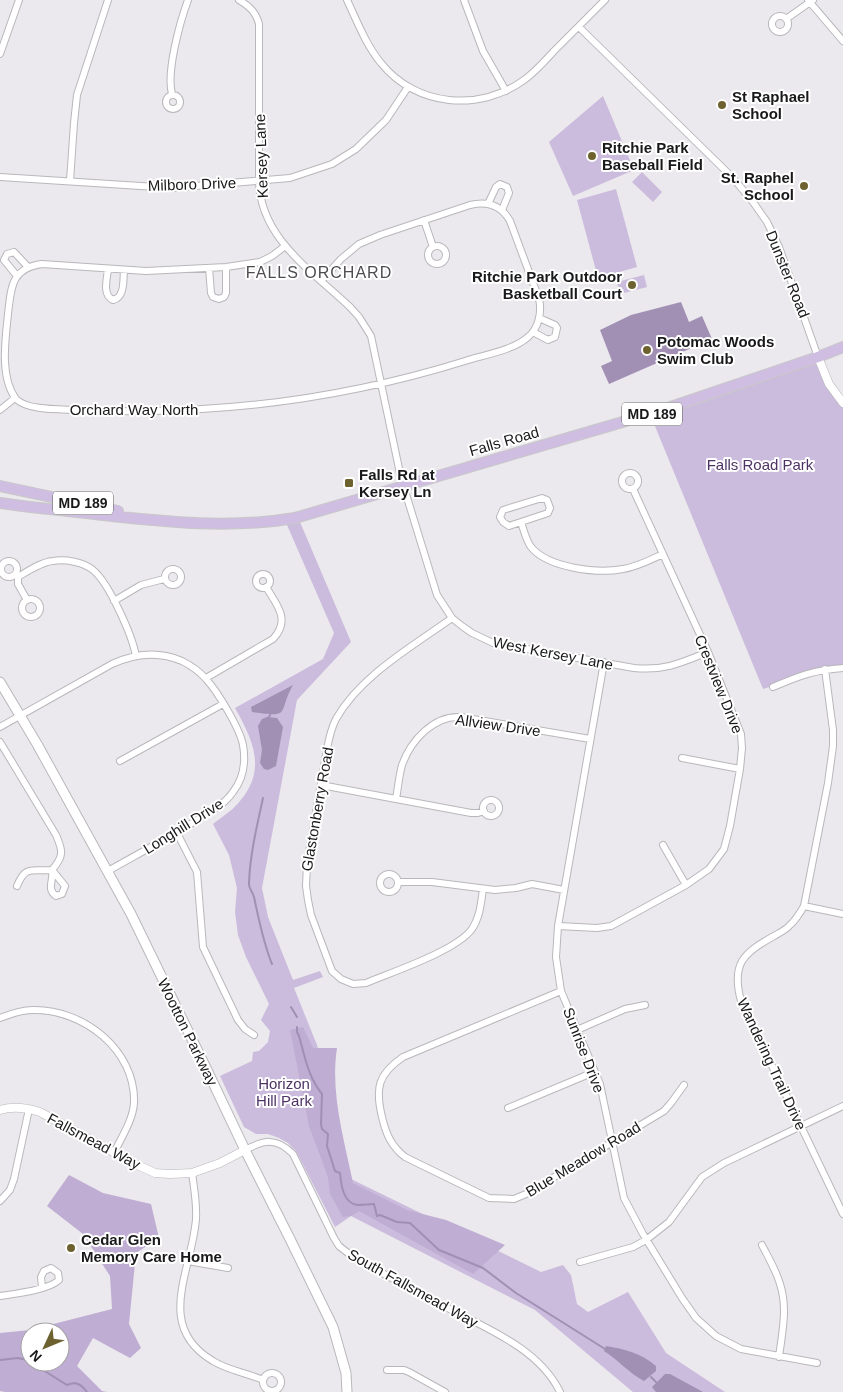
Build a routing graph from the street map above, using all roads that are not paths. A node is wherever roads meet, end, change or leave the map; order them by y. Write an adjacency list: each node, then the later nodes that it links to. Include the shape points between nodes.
1 (19, 0): 12 (street)
2 (108, 0): 17 (street, via 77,95)
3 (188, 0): 15 (street, via 176,43 170,87)
4 (239, 0): 18 (street, Kersey Lane, via 250,7 260,24)
5 (346, 0): 13 (street, via 375,55 391,74)
6 (464, 0): 14 (street, via 483,51)
7 (605, 0): 10 (street)
8 (811, 1): 9 (street); 11 (street)
9 (786, 19)
10 (579, 26): 14 (street, via 526,79); 34 (street, Dunster Road, via 733,178 753,202 779,247)
11 (843, 41)
12 (0, 54)
13 (408, 86): 14 (street, via 429,96 453,101 475,100); 18 (street, Milboro Drive, via 379,128 344,157 305,174)
14 (506, 91)
15 (172, 94)
16 (0, 177): 17 (street, Milboro Drive)
17 (70, 181): 18 (street, Milboro Drive, via 172,188)
18 (259, 181): 22 (street, Kersey Lane, via 268,220)
19 (488, 204): 20 (street); 20 (street, via 496,187 500,184 507,187 509,193); 21 (street, via 470,205)
20 (502, 210): 31 (street, via 510,221 539,298)
21 (424, 220): 23 (street); 30 (street, via 359,244)
22 (284, 246): 25 (street, via 260,262); 30 (street, Kersey Lane)
23 (433, 247)
24 (28, 266): 27 (street, via 42,264); 29 (street, Orchard Way North); 29 (street, via 14,252 7,254 4,260)
25 (226, 267): 26 (street); 26 (street, via 226,293 219,299 211,293)
26 (209, 268): 28 (street, via 162,272)
27 (108, 269): 28 (street); 28 (street, via 106,293 113,300 122,295)
28 (124, 270)
29 (17, 276): 36 (street, Orchard Way North, via 10,294)
30 (322, 280): 35 (street, Kersey Lane, via 365,326)
31 (539, 318): 32 (street); 32 (street, via 555,325 555,337 548,340)
32 (533, 332): 35 (street, Orchard Way North, via 505,349)
33 (843, 347): 34 (main road, Falls Road / MD 189)
34 (818, 357): 38 (street, via 829,384); 41 (main road, Falls Road / MD 189, via 650,414)
35 (382, 384): 37 (street, Orchard Way North, via 279,402 153,411 36,407 24,405); 41 (street, Kersey Lane)
36 (2, 388): 37 (street, Orchard Way North)
37 (15, 398): 39 (street)
38 (843, 403)
39 (0, 410)
40 (0, 486): 44 (main road, Falls Road / MD 189)
41 (405, 487): 44 (main road, Falls Road / MD 189, via 270,522); 51 (street, West Kersey Lane, via 432,582)
42 (633, 489): 46 (street, Crestview Drive)
43 (0, 503): 44 (main road, Falls Road / MD 189)
44 (165, 522)
45 (521, 522): 45 (street, via 509,526 501,520 501,513 542,498 548,502 550,508 546,514); 46 (street, via 532,549 554,563 613,571)
46 (663, 554): 52 (street, Crestview Drive)
47 (164, 579): 50 (street, via 141,585)
48 (266, 587): 57 (street, via 280,612 282,621 278,634)
49 (28, 600): 50 (street, via 17,576 55,560 86,565 97,574)
50 (114, 601): 53 (street, via 130,632)
51 (452, 618): 54 (street, West Kersey Lane, via 472,633 493,642); 68 (street, Glastonberry Road, via 384,666 346,706 331,732)
52 (708, 652): 54 (street, West Kersey Lane, via 672,666 651,670); 67 (street, Crestview Drive, via 741,734)
53 (136, 656): 57 (street, Longhill Drive, via 155,655 182,662); 61 (street, Longhill Drive, via 112,664)
54 (604, 662): 63 (street, Sunrise Drive)
55 (843, 668): 56 (street)
56 (825, 669): 59 (street); 79 (street, Wandering Trail Drive, via 833,746)
57 (206, 678): 60 (street, Longhill Drive)
58 (0, 683): 61 (main road, Wootton Parkway)
59 (773, 687)
60 (223, 704): 66 (street); 71 (street, Longhill Drive, via 243,745 241,778 224,803)
61 (21, 716): 62 (street, Longhill Drive); 73 (main road, Wootton Parkway)
62 (0, 727)
63 (590, 739): 69 (street, Allview Drive, via 461,717 444,718 428,727 409,752 400,774); 78 (street, Sunrise Drive)
64 (0, 742): 76 (street, via 62,850 59,862 52,870 29,870)
65 (682, 758): 67 (street)
66 (120, 761)
67 (740, 769): 75 (street, Crestview Drive, via 724,849 709,869)
68 (320, 785): 69 (street); 77 (street, Glastonberry Road, via 306,886 311,915 325,954 332,971 341,979 353,984 366,983 462,940 478,918)
69 (396, 799): 70 (street, via 471,813)
70 (484, 811)
71 (177, 833): 73 (street, Longhill Drive); 86 (street, via 197,872 205,955 238,1020)
72 (663, 845): 75 (street)
73 (108, 871): 95 (main road, Wootton Parkway)
74 (398, 882): 77 (street, via 432,882)
75 (686, 885): 81 (street, Crestview Drive, via 611,926)
76 (17, 886)
77 (483, 889): 78 (street, via 532,884)
78 (564, 890): 81 (street, Sunrise Drive)
79 (804, 906): 80 (street); 93 (street, Wandering Trail Drive, via 789,926 748,952 737,979 741,1001)
80 (843, 914)
81 (558, 926): 82 (street, Sunrise Drive, via 556,956)
82 (561, 991): 85 (street, Sunrise Drive); 94 (street, Blue Meadow Road, via 394,1063 383,1078 377,1099 386,1134 405,1156 489,1198 498,1199 514,1199 526,1194)
83 (645, 1005): 85 (street)
84 (0, 1018): 96 (street, via 32,1010 57,1012 98,1031 111,1043 128,1072 134,1104 132,1116)
85 (576, 1030): 87 (street, Sunrise Drive)
86 (254, 1035)
87 (594, 1072): 90 (street); 94 (street, Sunrise Drive, via 604,1100)
88 (684, 1085): 94 (street, Blue Meadow Road, via 664,1111)
89 (843, 1106): 93 (street)
90 (508, 1108)
91 (29, 1109): 92 (street, Fallsmead Way); 96 (street, Fallsmead Way); 98 (street, via 14,1179 10,1190)
92 (0, 1110)
93 (801, 1126): 99 (street, Wandering Trail Drive); 101 (street, via 724,1162 702,1177 669,1222)
94 (611, 1144): 101 (street, Sunrise Drive, via 624,1198)
95 (244, 1150): 97 (street, Fallsmead Way); 112 (main road, Wootton Parkway, via 333,1327 346,1373); 114 (street, South Fallsmead Way, via 274,1141 285,1146 293,1154 340,1246 353,1257 513,1343 544,1368)
96 (114, 1153): 97 (street, Fallsmead Way, via 155,1173)
97 (192, 1173): 103 (street, via 196,1218)
98 (0, 1201)
99 (840, 1202): 100 (street, Wandering Trail Drive)
100 (843, 1214)
101 (646, 1240): 104 (street, via 633,1247); 108 (street, Sunrise Drive, via 696,1318 716,1336 742,1349)
102 (762, 1245): 108 (street, via 780,1284 784,1304)
103 (188, 1261): 105 (street); 111 (street, via 179,1304 185,1335 195,1348 214,1362)
104 (580, 1262)
105 (228, 1268)
106 (42, 1288): 107 (street)
107 (0, 1296)
108 (779, 1357): 109 (street, Sunrise Drive)
109 (817, 1363)
110 (387, 1370): 113 (street, via 404,1370)
111 (263, 1380)
112 (347, 1392)
113 (445, 1392)
114 (560, 1392)

